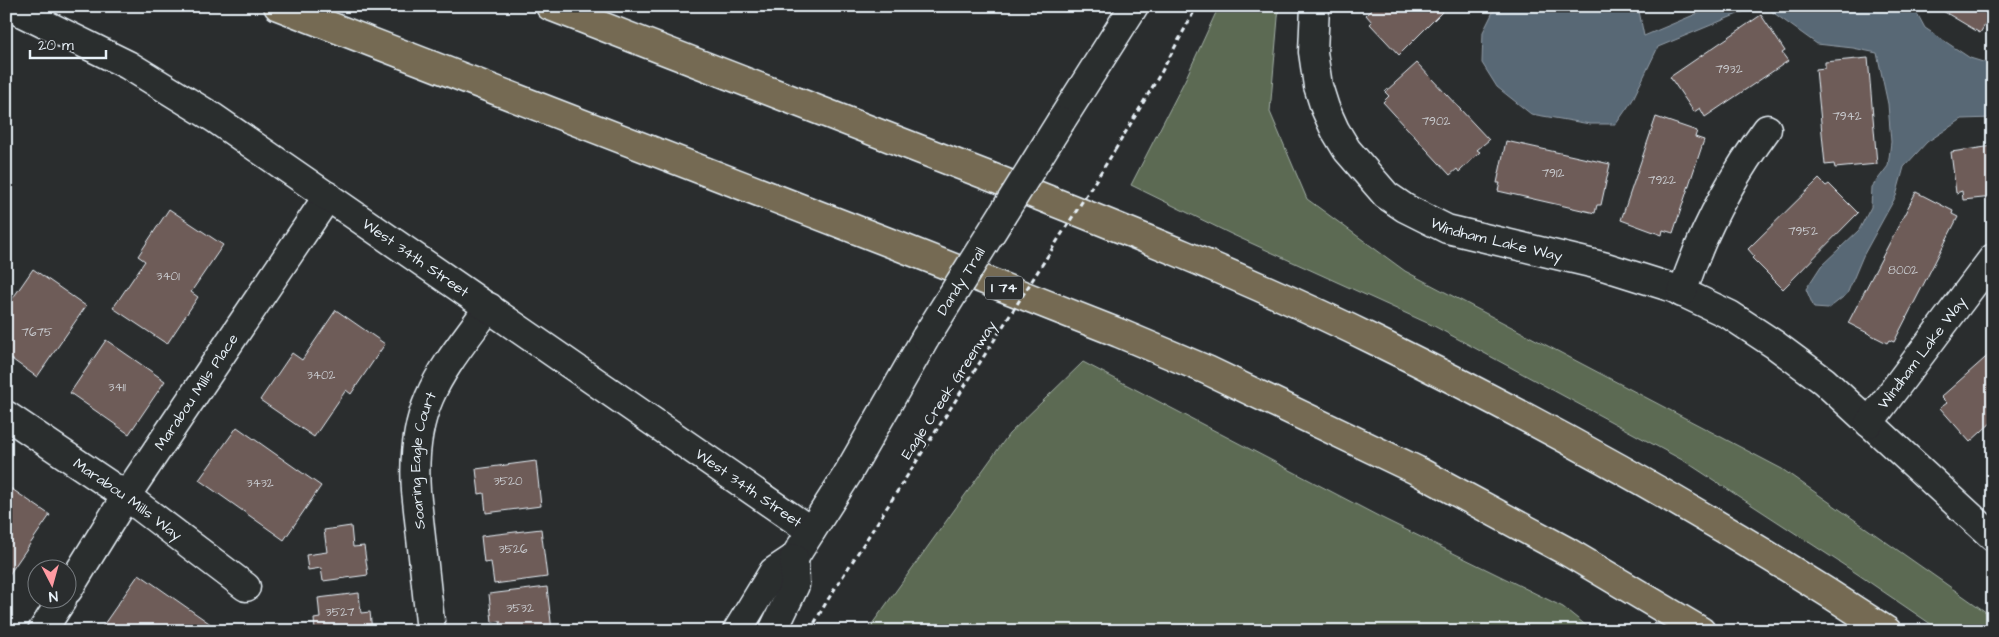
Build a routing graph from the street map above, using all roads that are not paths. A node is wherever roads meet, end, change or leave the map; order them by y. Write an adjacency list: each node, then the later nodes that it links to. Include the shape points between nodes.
1 (8, 6): 7 (street, West 34th Street, via 128,65 214,118)
2 (278, 6): 24 (highway, I 74, via 1207,370 1416,470 1568,552)
3 (550, 6): 25 (highway, via 1070,208 1374,340 1664,493)
4 (1134, 6): 14 (street, Dandy Trail, bridge, via 926,337)
5 (1315, 6): 9 (street, Windham Lake Way, via 1313,52 1325,108 1354,160 1377,186 1405,208 1448,229 1603,266)
6 (1767, 129): 9 (street, via 1736,174 1710,223)
7 (328, 196): 10 (street, West 34th Street); 13 (street, Marabou Mills Place)
8 (1993, 258): 12 (street, Windham Lake Way)
9 (1682, 293): 12 (street, Windham Lake Way, via 1717,309 1780,348 1824,381)
10 (489, 307): 14 (street, West 34th Street); 21 (street, Soaring Eagle Court, via 434,385 416,443 414,468)
11 (6, 416): 13 (street, Marabou Mills Way)
12 (1868, 423): 15 (street, Windham Lake Way)
13 (126, 496): 17 (street, Marabou Mills Place); 18 (street, Marabou Mills Way)
14 (811, 531): 16 (street, Dandy Trail)
15 (1993, 537)
16 (794, 558): 22 (street, Dandy Trail, via 772,572); 23 (street, via 795,585)
17 (78, 574)
18 (246, 587)
19 (56, 610): 20 (street)
20 (42, 631)
21 (431, 631)
22 (737, 631)
23 (773, 631)
24 (1701, 631)
25 (1887, 631)

